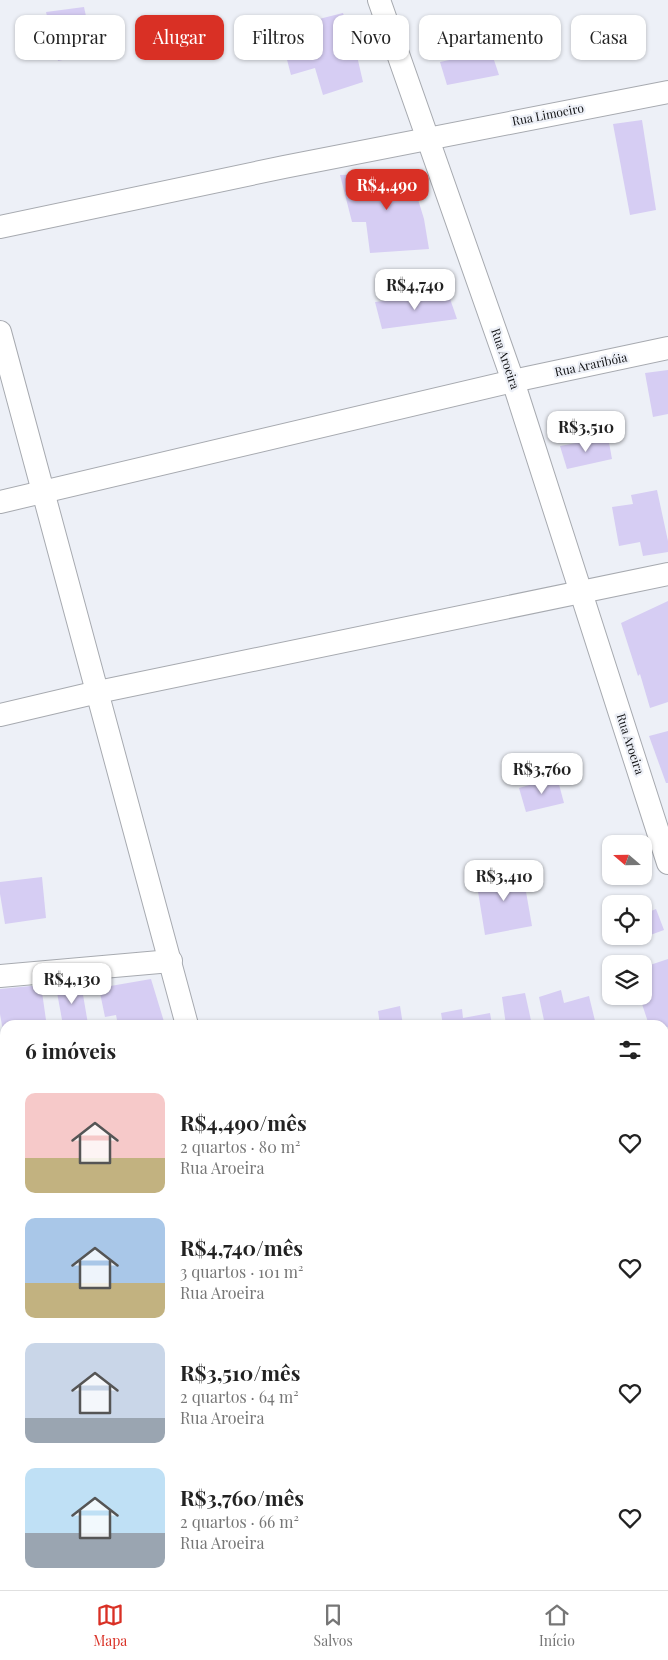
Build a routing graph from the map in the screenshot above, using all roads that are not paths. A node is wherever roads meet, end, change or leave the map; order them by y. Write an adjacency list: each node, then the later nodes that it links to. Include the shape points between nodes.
1 (379, 0): 3 (street, Rua Aroeira)
2 (668, 92): 3 (street, Rua Limoeiro)
3 (429, 138): 4 (street, Rua Limoeiro); 7 (street, Rua Aroeira)
4 (0, 227)
5 (0, 332): 8 (street)
6 (668, 348): 7 (street, Rua Araribóia)
7 (514, 381): 8 (street, Rua Araribóia); 11 (street, Rua Aroeira)
8 (43, 491): 9 (street, Rua Araribóia); 12 (street)
9 (0, 502)
10 (668, 574): 11 (street)
11 (581, 591): 12 (street); 14 (street, Rua Aroeira)
12 (98, 692): 13 (street); 16 (street)
13 (0, 715)
14 (660, 813): 15 (street, Rua Aroeira)
15 (668, 863)
16 (171, 961): 17 (street); 18 (street)
17 (0, 976)
18 (187, 1020)

